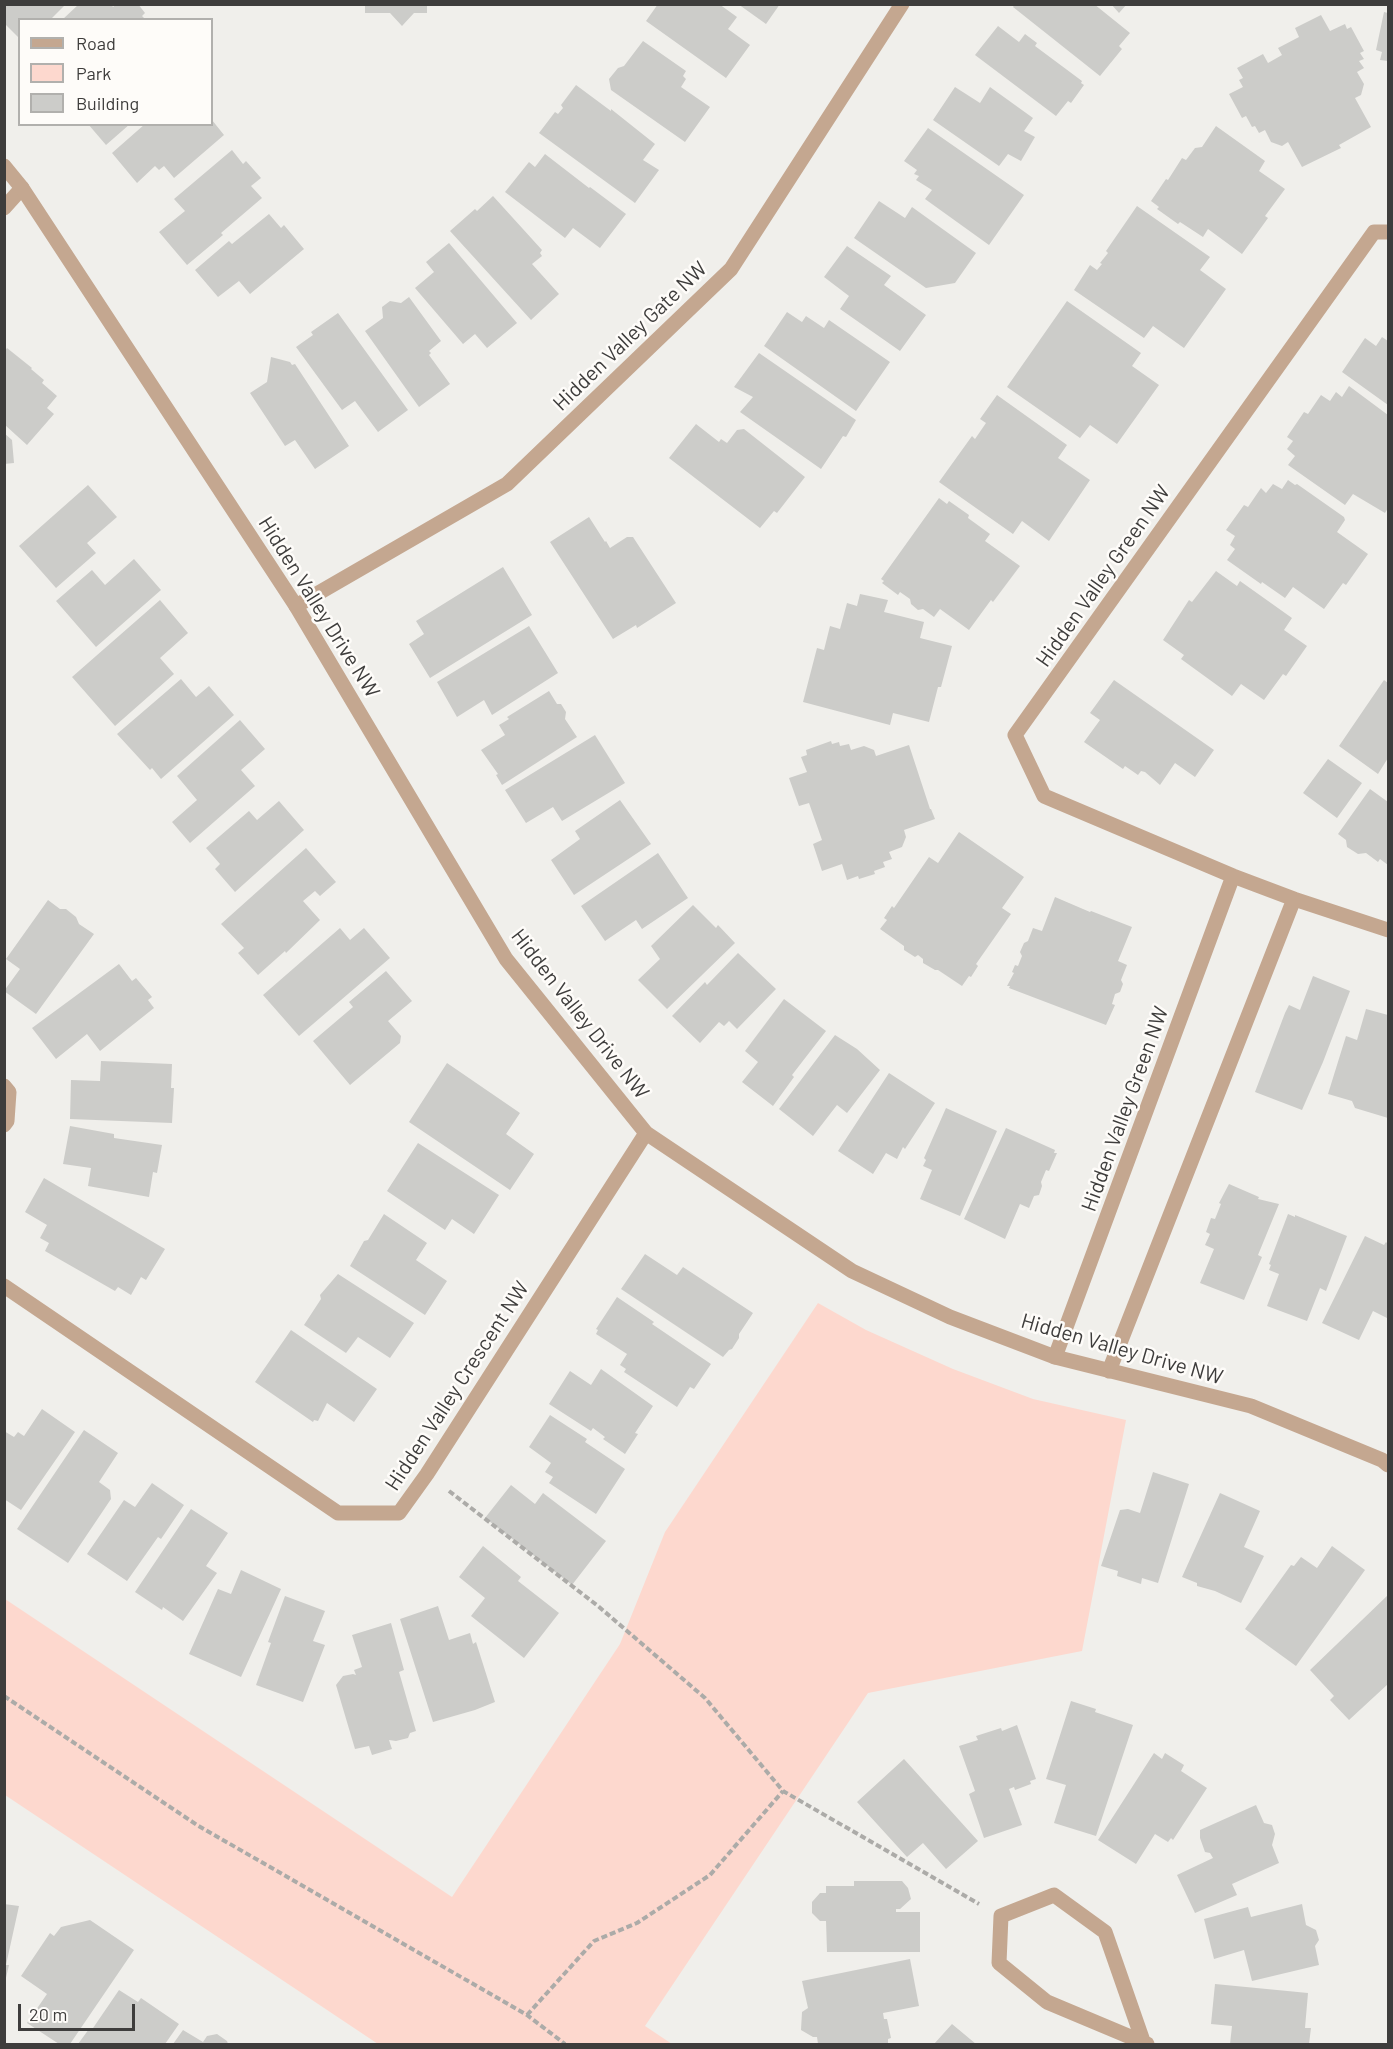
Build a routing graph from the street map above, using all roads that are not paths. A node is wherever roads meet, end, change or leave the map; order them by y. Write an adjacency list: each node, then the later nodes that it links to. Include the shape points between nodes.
1 (902, 4): 6 (street, Hidden Valley Gate NW, via 731,269 507,484)
2 (4, 166): 3 (street, Hidden Valley Drive NW)
3 (22, 188): 4 (street); 6 (street, Hidden Valley Drive NW)
4 (4, 208)
5 (1389, 232): 7 (street, Hidden Valley Green NW, via 1374,232 1016,735 1044,796)
6 (296, 606): 12 (street, Hidden Valley Drive NW, via 506,959)
7 (1233, 876): 8 (street, Hidden Valley Green NW); 14 (street, Hidden Valley Green NW)
8 (1294, 899): 9 (street, Hidden Valley Green NW); 15 (street)
9 (1389, 930)
10 (4, 1086): 11 (street, via 9,1092)
11 (4, 1125)
12 (646, 1133): 13 (street, Hidden Valley Crescent NW, via 399,1513 338,1513); 14 (street, Hidden Valley Drive NW, via 852,1271 950,1317)
13 (4, 1286)
14 (1055, 1357): 15 (street, Hidden Valley Drive NW)
15 (1109, 1371): 16 (street, Hidden Valley Drive NW, via 1251,1406)
16 (1389, 1465)
17 (1145, 2043): 17 (street, via 1105,1932 1054,1895 1001,1916 999,1963 1047,2002)

